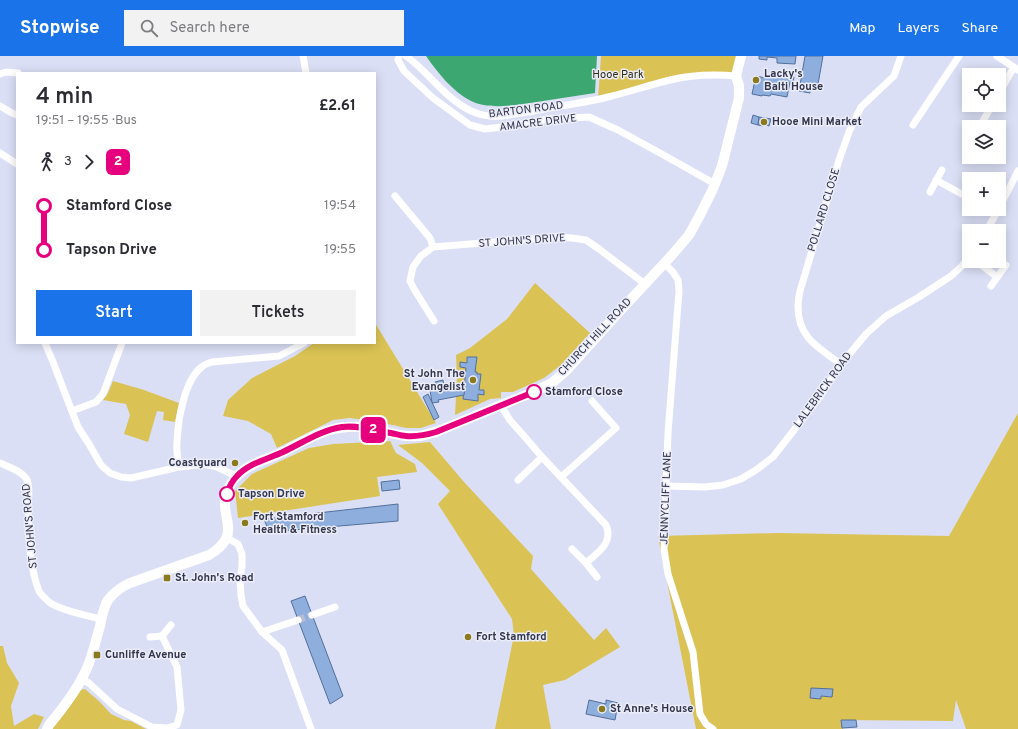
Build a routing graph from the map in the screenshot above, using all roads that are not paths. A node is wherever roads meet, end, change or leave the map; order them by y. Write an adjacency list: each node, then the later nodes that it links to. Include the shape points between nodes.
1 (303, 56): 9 (street)
2 (399, 56): 22 (street, AMACRE DRIVE, via 398,60 404,71 433,98 470,125 485,129 548,119 589,117 618,130)
3 (406, 56): 12 (street, BARTON ROAD, via 451,98 476,113 491,116 608,97 671,79 699,75)
4 (741, 56): 12 (street)
5 (901, 56): 39 (street, POLLARD CLOSE, via 894,76 861,107 849,132 800,291 800,322 806,335)
6 (959, 56): 16 (street)
7 (997, 56): 8 (street)
8 (1016, 68): 13 (street)
9 (306, 72)
10 (16, 73): 11 (street)
11 (0, 74)
12 (736, 76): 22 (street, CHURCH HILL ROAD, via 739,98)
13 (1006, 83)
14 (0, 106): 15 (street)
15 (16, 115)
16 (913, 125)
17 (0, 153): 18 (street)
18 (16, 163)
19 (942, 170): 21 (street)
20 (1018, 171): 24 (street)
21 (936, 180): 23 (street); 25 (street)
22 (715, 184): 28 (street, CHURCH HILL ROAD, via 689,235)
23 (930, 192)
24 (1006, 193)
25 (962, 194)
26 (395, 196): 27 (street, via 430,238)
27 (433, 247): 33 (street, ST JOHN'S DRIVE, via 556,237 586,240); 35 (street, via 421,256 413,268 410,281)
28 (664, 263): 33 (street, CHURCH HILL ROAD); 49 (street, JENNYCLIFF LANE, via 678,280 679,291)
29 (962, 266): 39 (street, LALEBRICK ROAD, via 951,276 886,316 866,334)
30 (986, 268): 32 (street)
31 (1004, 268): 32 (street)
32 (998, 277): 34 (street)
33 (645, 284): 41 (street, CHURCH HILL ROAD, via 552,383)
34 (991, 286)
35 (434, 321)
36 (45, 344): 42 (street)
37 (122, 344): 42 (street, via 102,394 96,402)
38 (302, 344): 45 (street, via 279,356 212,362 203,366 195,374 187,390 180,416 177,443)
39 (841, 364): 49 (street, LALEBRICK ROAD, via 819,398 773,457 756,470 723,485)
40 (592, 401): 47 (street, via 616,428)
41 (501, 405): 43 (street, via 508,420); 46 (street, CHURCH HILL ROAD, via 436,432 419,436 404,436 362,427 343,427 326,431 256,463)
42 (72, 411): 45 (street, via 78,427 100,465 110,473 131,478)
43 (542, 457): 47 (street); 48 (street)
44 (0, 463): 56 (street, ST JOHN'S ROAD, via 22,473 27,480 33,571 39,592 50,603)
45 (179, 467): 46 (street, via 204,464)
46 (236, 476): 50 (street, via 225,504)
47 (561, 477): 52 (street, via 609,531 604,546)
48 (518, 480)
49 (666, 486): 66 (street, JENNYCLIFF LANE, via 664,549 668,574 692,652 700,714 706,724)
50 (227, 538): 56 (street, via 218,550 209,555 119,589 103,609); 59 (street, via 238,544 242,554 240,595 243,606)
51 (572, 549): 52 (street)
52 (586, 563): 53 (street)
53 (597, 577)
54 (335, 607): 55 (street)
55 (312, 615)
56 (101, 619): 62 (street, via 93,652)
57 (298, 620): 59 (street)
58 (171, 625): 60 (street)
59 (262, 632): 65 (street, via 282,650)
60 (162, 636): 61 (street); 63 (street, via 178,667)
61 (150, 637)
62 (81, 680): 63 (street, via 89,683 117,709 152,727); 64 (street)
63 (180, 727)
64 (47, 729)
65 (312, 729)
66 (713, 729)

